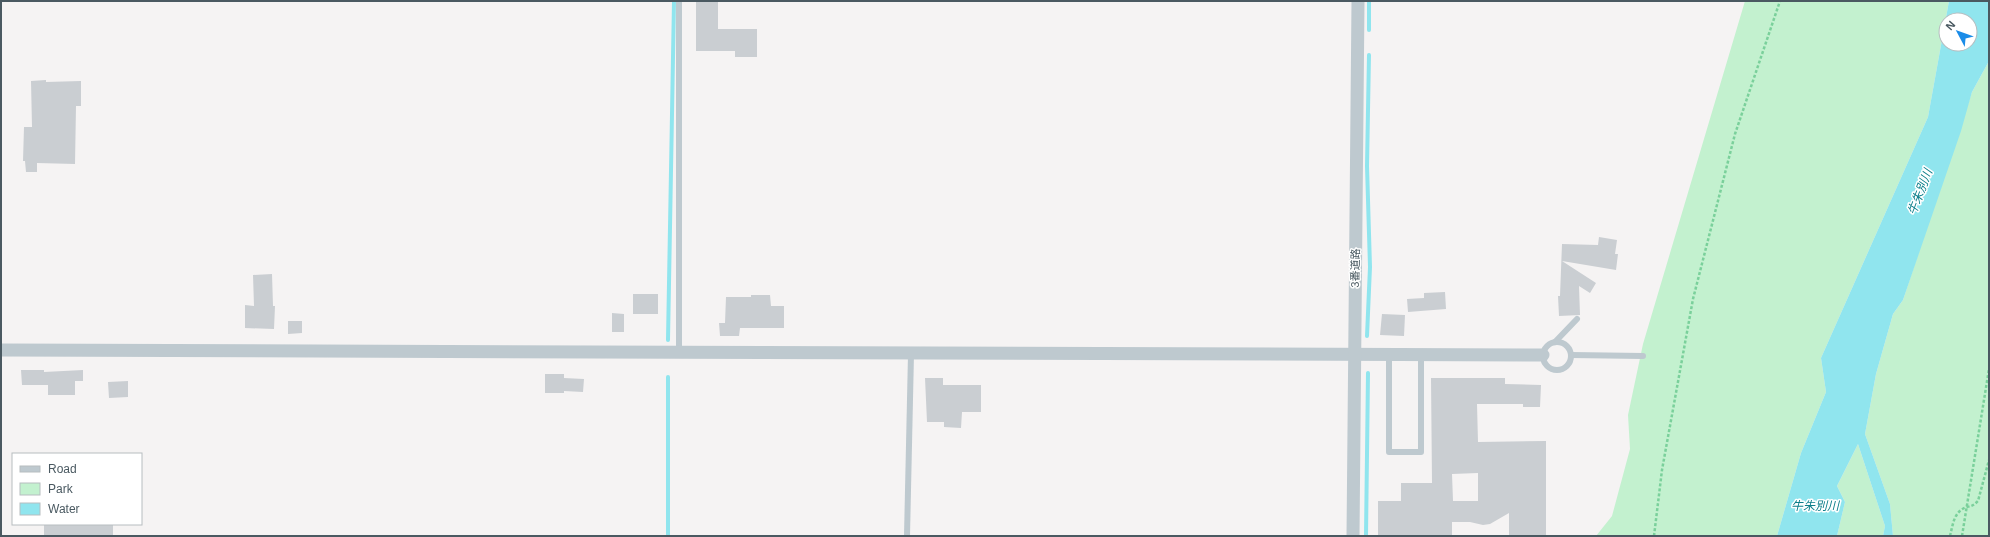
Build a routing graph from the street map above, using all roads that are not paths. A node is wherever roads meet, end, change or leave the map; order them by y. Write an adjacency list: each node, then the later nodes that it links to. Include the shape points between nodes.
1 (679, 1): 6 (lane)
2 (1358, 1): 8 (street, 3番道路)
3 (1577, 319): 4 (lane)
4 (1555, 342): 11 (lane, via 1546,346); 12 (lane, via 1564,344)
5 (1, 350): 6 (street)
6 (679, 353): 7 (street)
7 (911, 354): 8 (street); 14 (lane)
8 (1354, 355): 9 (street); 15 (street, 3番道路)
9 (1389, 355): 10 (street); 10 (lane, via 1389,452 1421,452)
10 (1421, 355): 11 (street)
11 (1543, 355): 12 (lane, via 1548,367 1557,370 1566,367)
12 (1571, 355): 13 (lane)
13 (1644, 356)
14 (907, 536)
15 (1353, 536)

